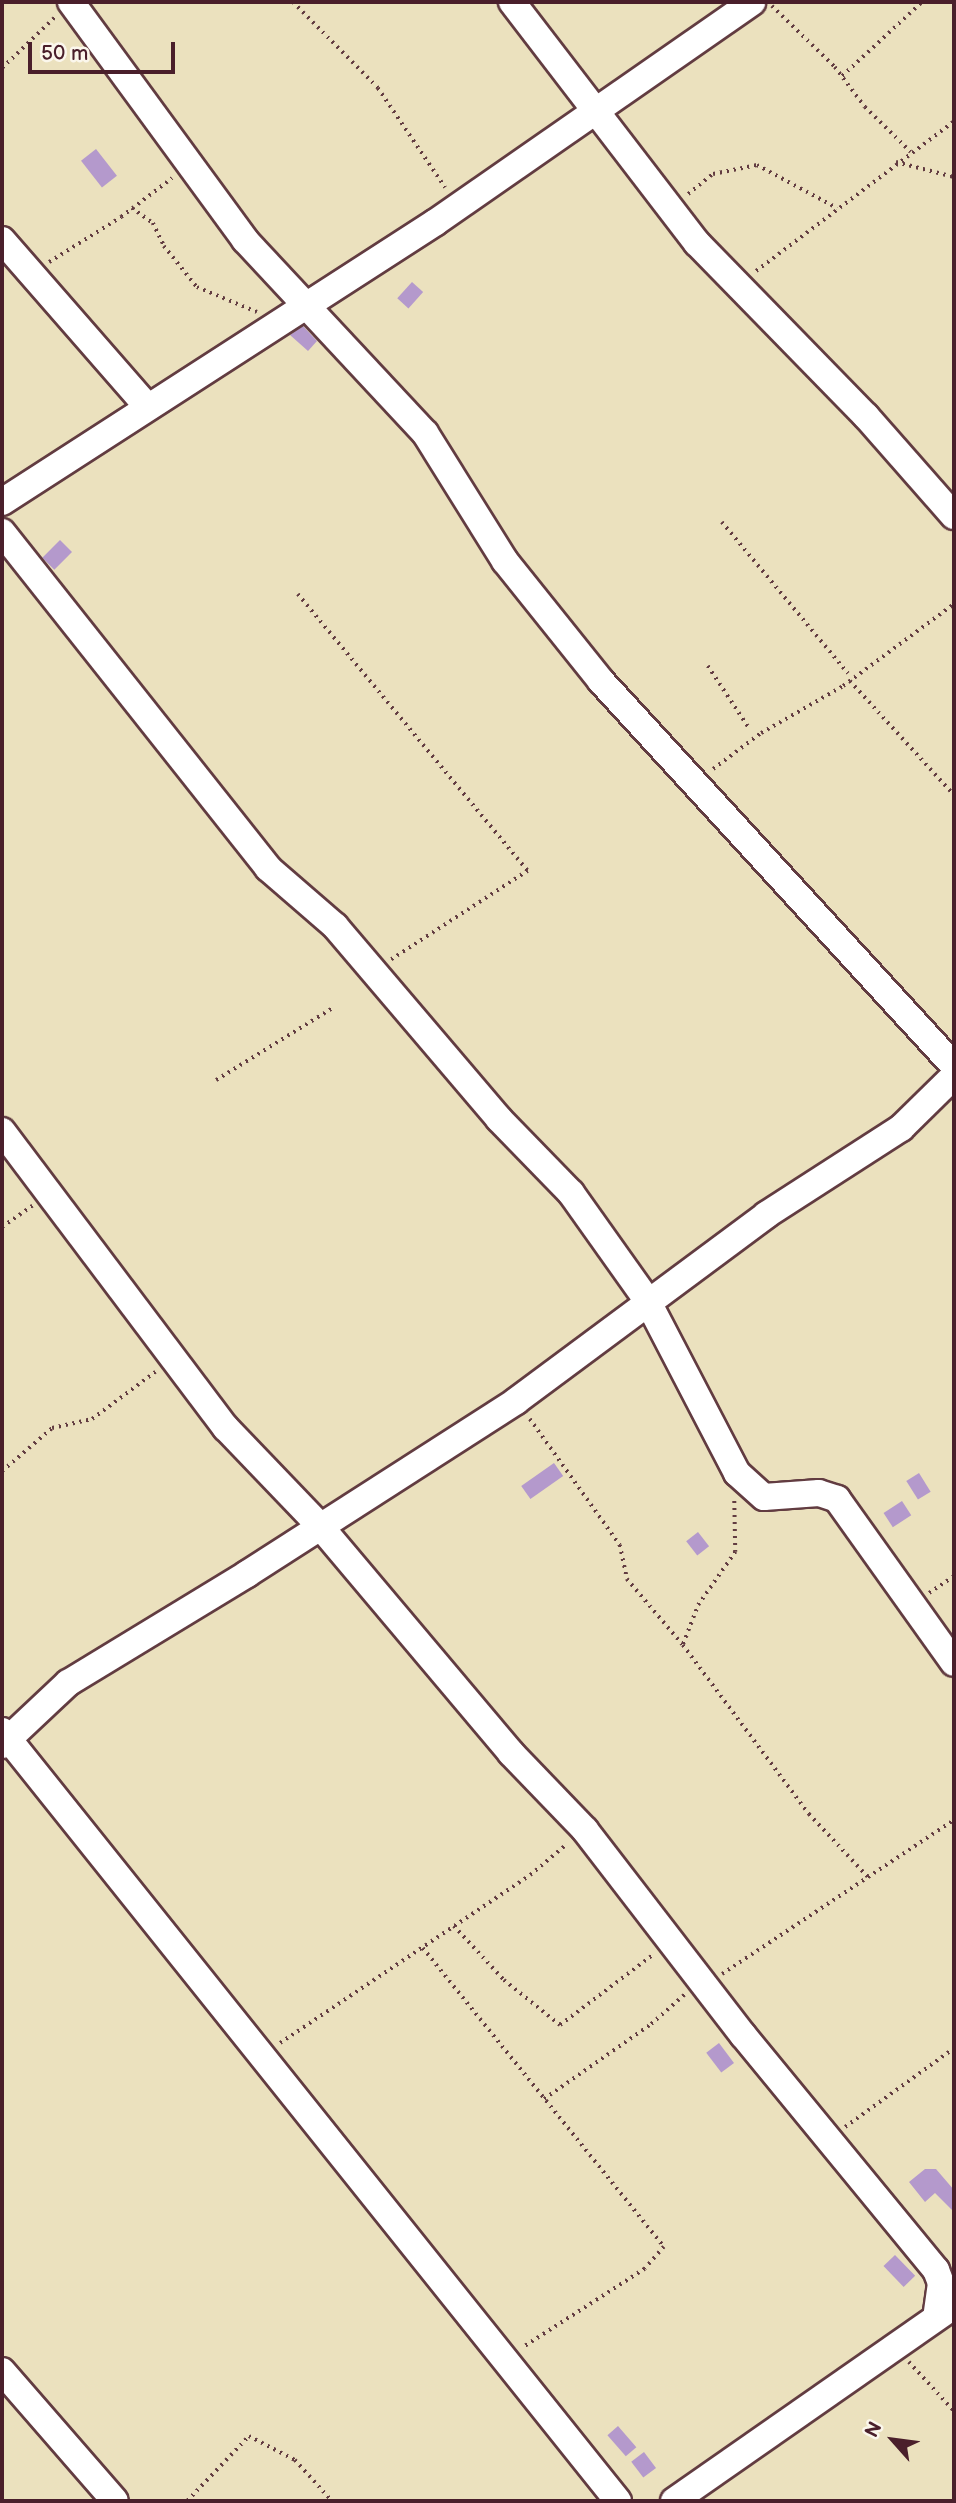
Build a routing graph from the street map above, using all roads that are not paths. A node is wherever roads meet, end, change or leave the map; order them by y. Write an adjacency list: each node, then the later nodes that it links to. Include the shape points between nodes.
1 (71, 2): 6 (street, via 189,166)
2 (512, 2): 4 (street)
3 (752, 2): 4 (street, via 703,32)
4 (595, 114): 6 (street); 9 (street, via 671,213 866,416)
5 (2, 240): 7 (street)
6 (303, 307): 7 (street); 11 (street, via 425,433 505,561 601,681)
7 (146, 405): 8 (street)
8 (2, 502)
9 (954, 516)
10 (2, 532): 14 (street, via 268,867 335,926 499,1119 556,1175)
11 (954, 1066)
12 (954, 1076): 14 (street, via 901,1128 851,1157)
13 (2, 1131): 15 (street, via 226,1428)
14 (647, 1300): 15 (street, via 516,1401); 16 (street, via 729,1459 764,1497 819,1493 837,1499)
15 (320, 1526): 17 (street, via 68,1683); 18 (street, via 511,1753 584,1830 936,2270)
16 (954, 1663)
17 (4, 1739): 21 (street)
18 (946, 2298): 22 (street, via 902,2340)
19 (2, 2371): 20 (street)
20 (115, 2501)
21 (618, 2501)
22 (674, 2501)

